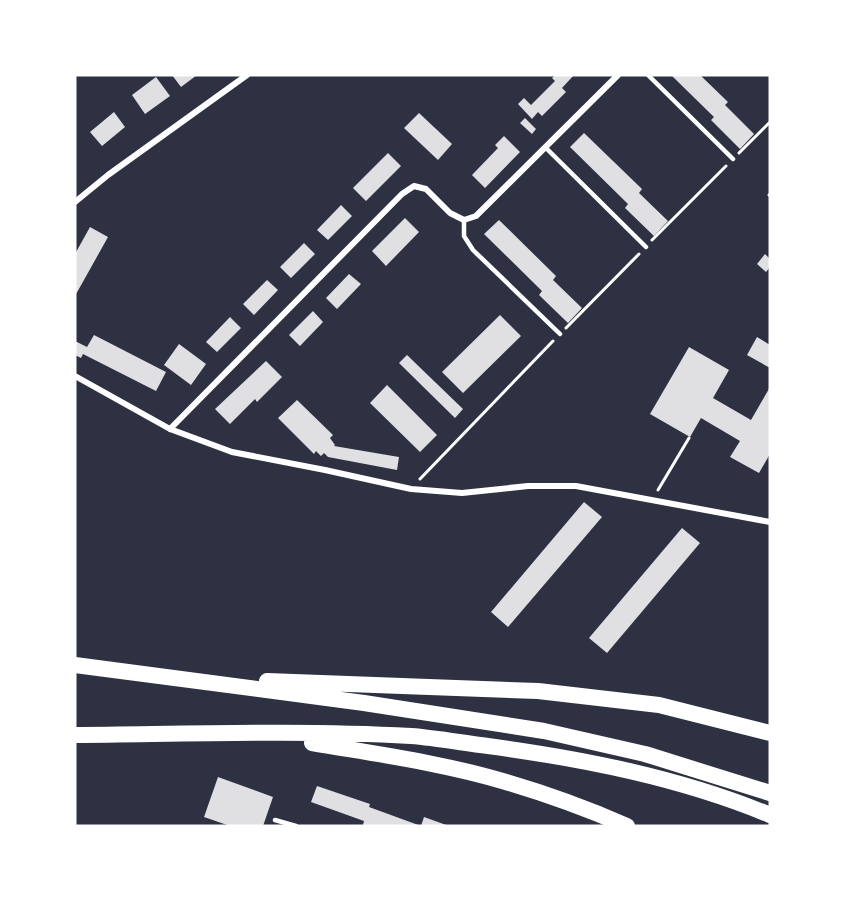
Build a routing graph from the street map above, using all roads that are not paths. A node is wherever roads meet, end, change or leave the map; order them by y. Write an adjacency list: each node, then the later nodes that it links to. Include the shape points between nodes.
1 (247, 75): 6 (street)
2 (618, 75): 4 (street)
3 (648, 75): 5 (lane)
4 (545, 147): 7 (street, via 476,216); 8 (lane)
5 (733, 159)
6 (75, 202)
7 (464, 220): 9 (lane, via 464,236 473,250); 11 (street, via 450,213 426,189 414,186 402,194)
8 (646, 247)
9 (560, 334)
10 (75, 376): 11 (street)
11 (170, 429): 12 (street, via 232,452 411,489 462,493 576,486)
12 (770, 522)
13 (75, 665): 14 (highway)
14 (167, 677): 16 (highway, via 538,691 659,705); 18 (highway, via 544,731 645,754)
15 (252, 733): 17 (highway); 19 (highway, via 413,736 543,754 642,774); 22 (highway, via 409,759 505,782)
16 (770, 733)
17 (75, 735)
18 (770, 793)
19 (770, 815)
20 (275, 820): 21 (lane)
21 (296, 826)
22 (627, 826)

